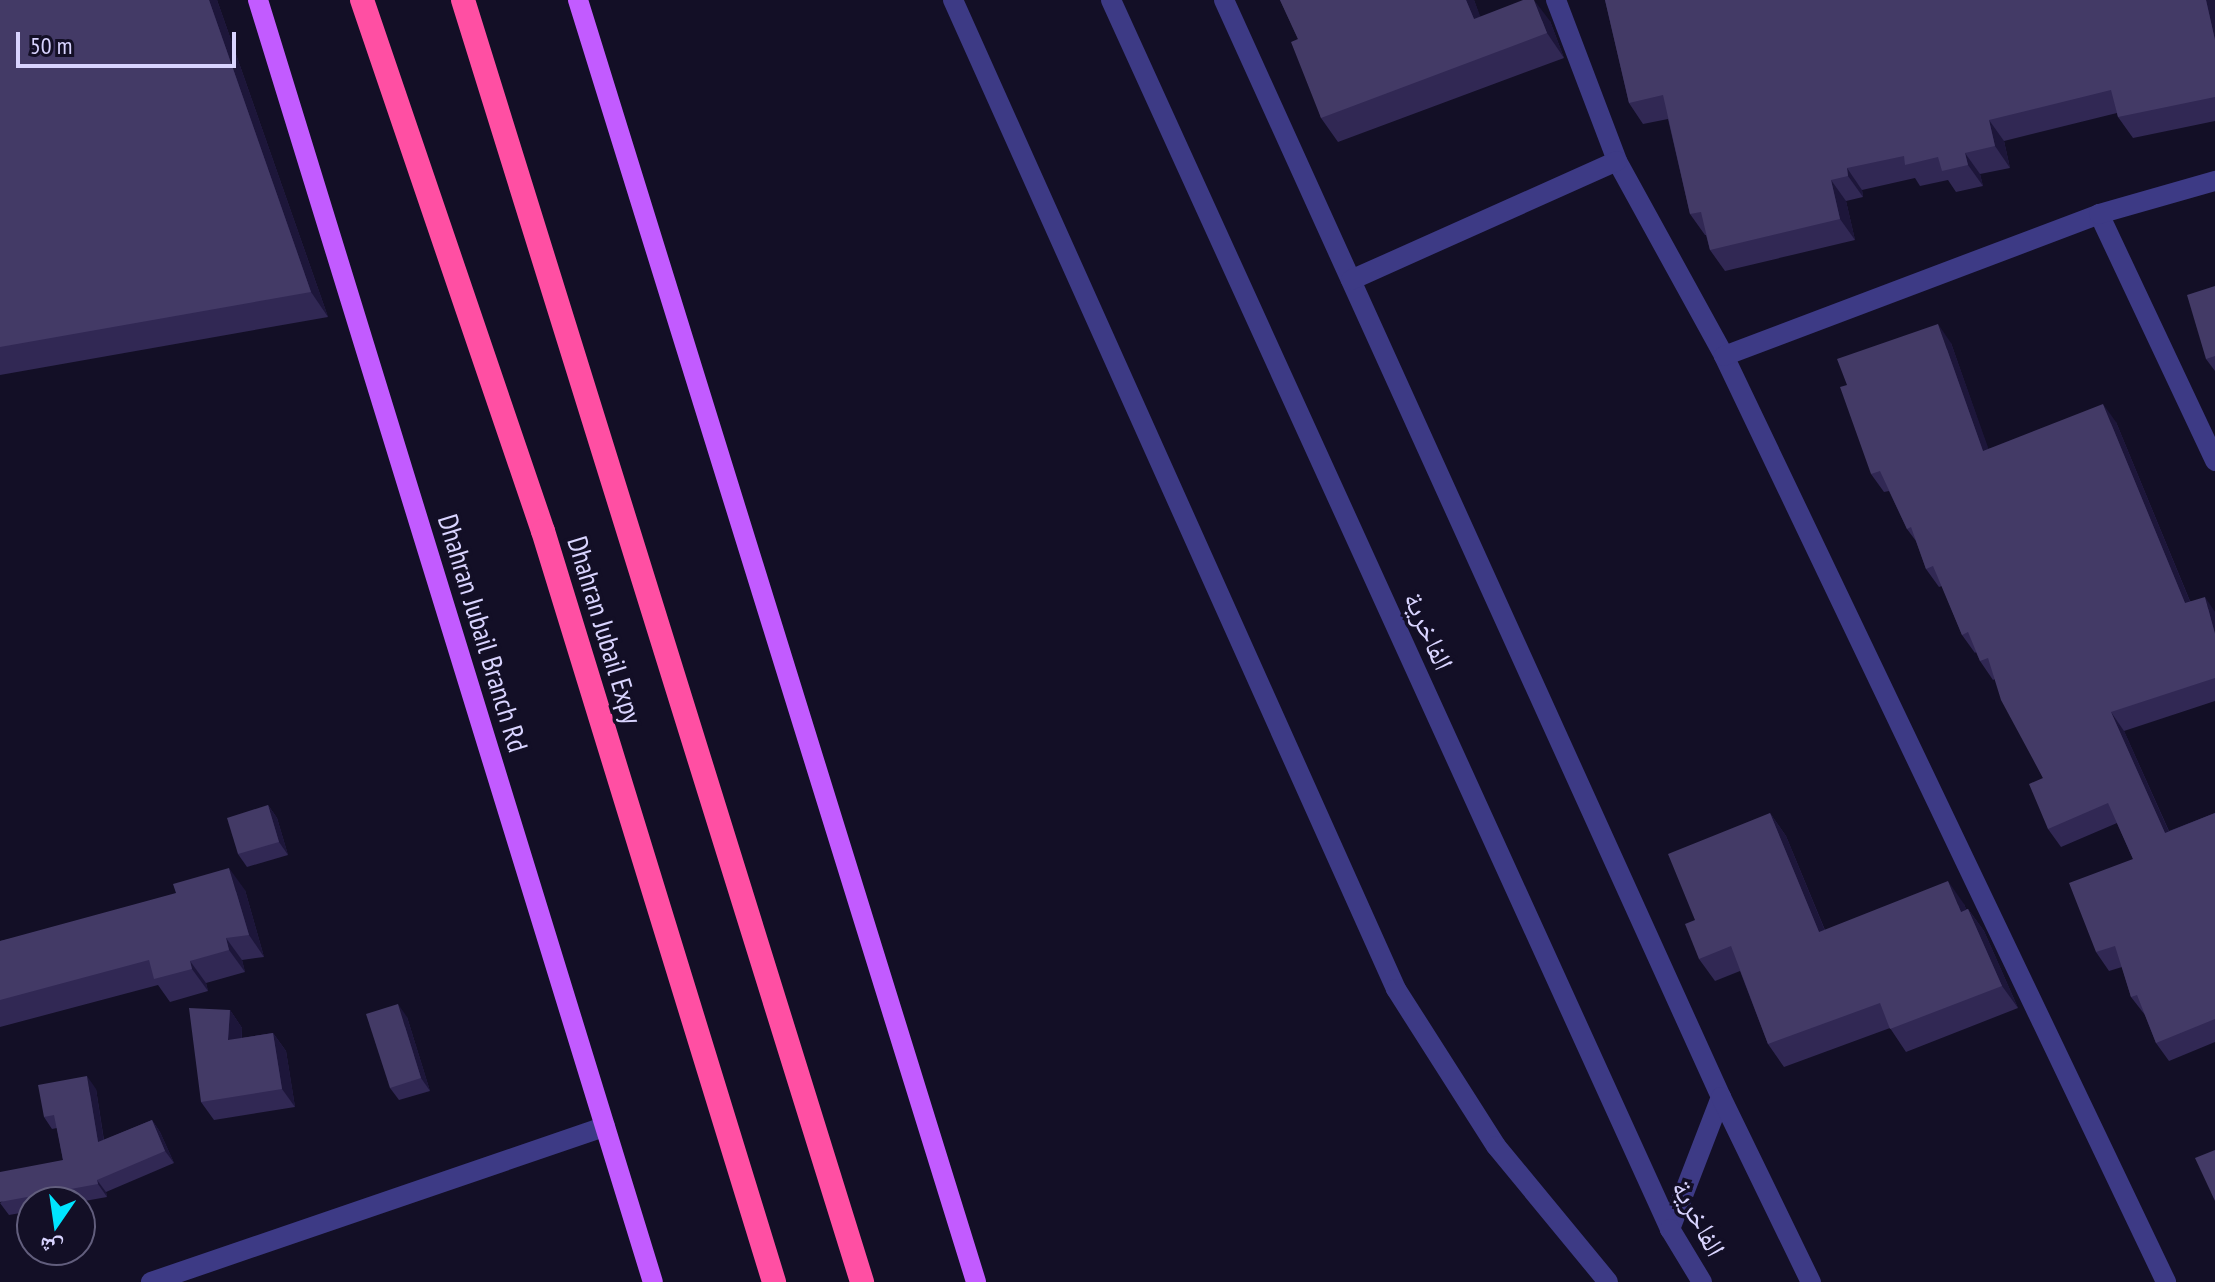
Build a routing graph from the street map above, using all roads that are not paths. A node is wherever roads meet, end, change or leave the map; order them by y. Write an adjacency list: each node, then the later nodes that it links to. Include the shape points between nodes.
1 (258, 0): 16 (main road, Dhahran Jubail Branch Rd)
2 (362, 0): 20 (highway, Dhahran Jubail Expy, via 543,531)
3 (463, 0): 21 (highway, Dhahran Jubail Expy)
4 (578, 0): 22 (main road)
5 (953, 0): 23 (street, via 1396,989 1496,1146)
6 (1111, 0): 17 (street, الفاخرية)
7 (1224, 0): 12 (street)
8 (1556, 0): 9 (street)
9 (1617, 161): 12 (street); 13 (street)
10 (2215, 181): 11 (street)
11 (2099, 214): 13 (street); 14 (street)
12 (1351, 280): 15 (street)
13 (1724, 356): 26 (street)
14 (2215, 461)
15 (1721, 1097): 17 (street); 25 (street)
16 (605, 1127): 18 (street); 19 (main road, Dhahran Jubail Branch Rd)
17 (1670, 1229): 24 (street, الفاخرية)
18 (151, 1282)
19 (653, 1282)
20 (774, 1282)
21 (862, 1282)
22 (976, 1282)
23 (1608, 1282)
24 (1702, 1282)
25 (1811, 1282)
26 (2166, 1282)

